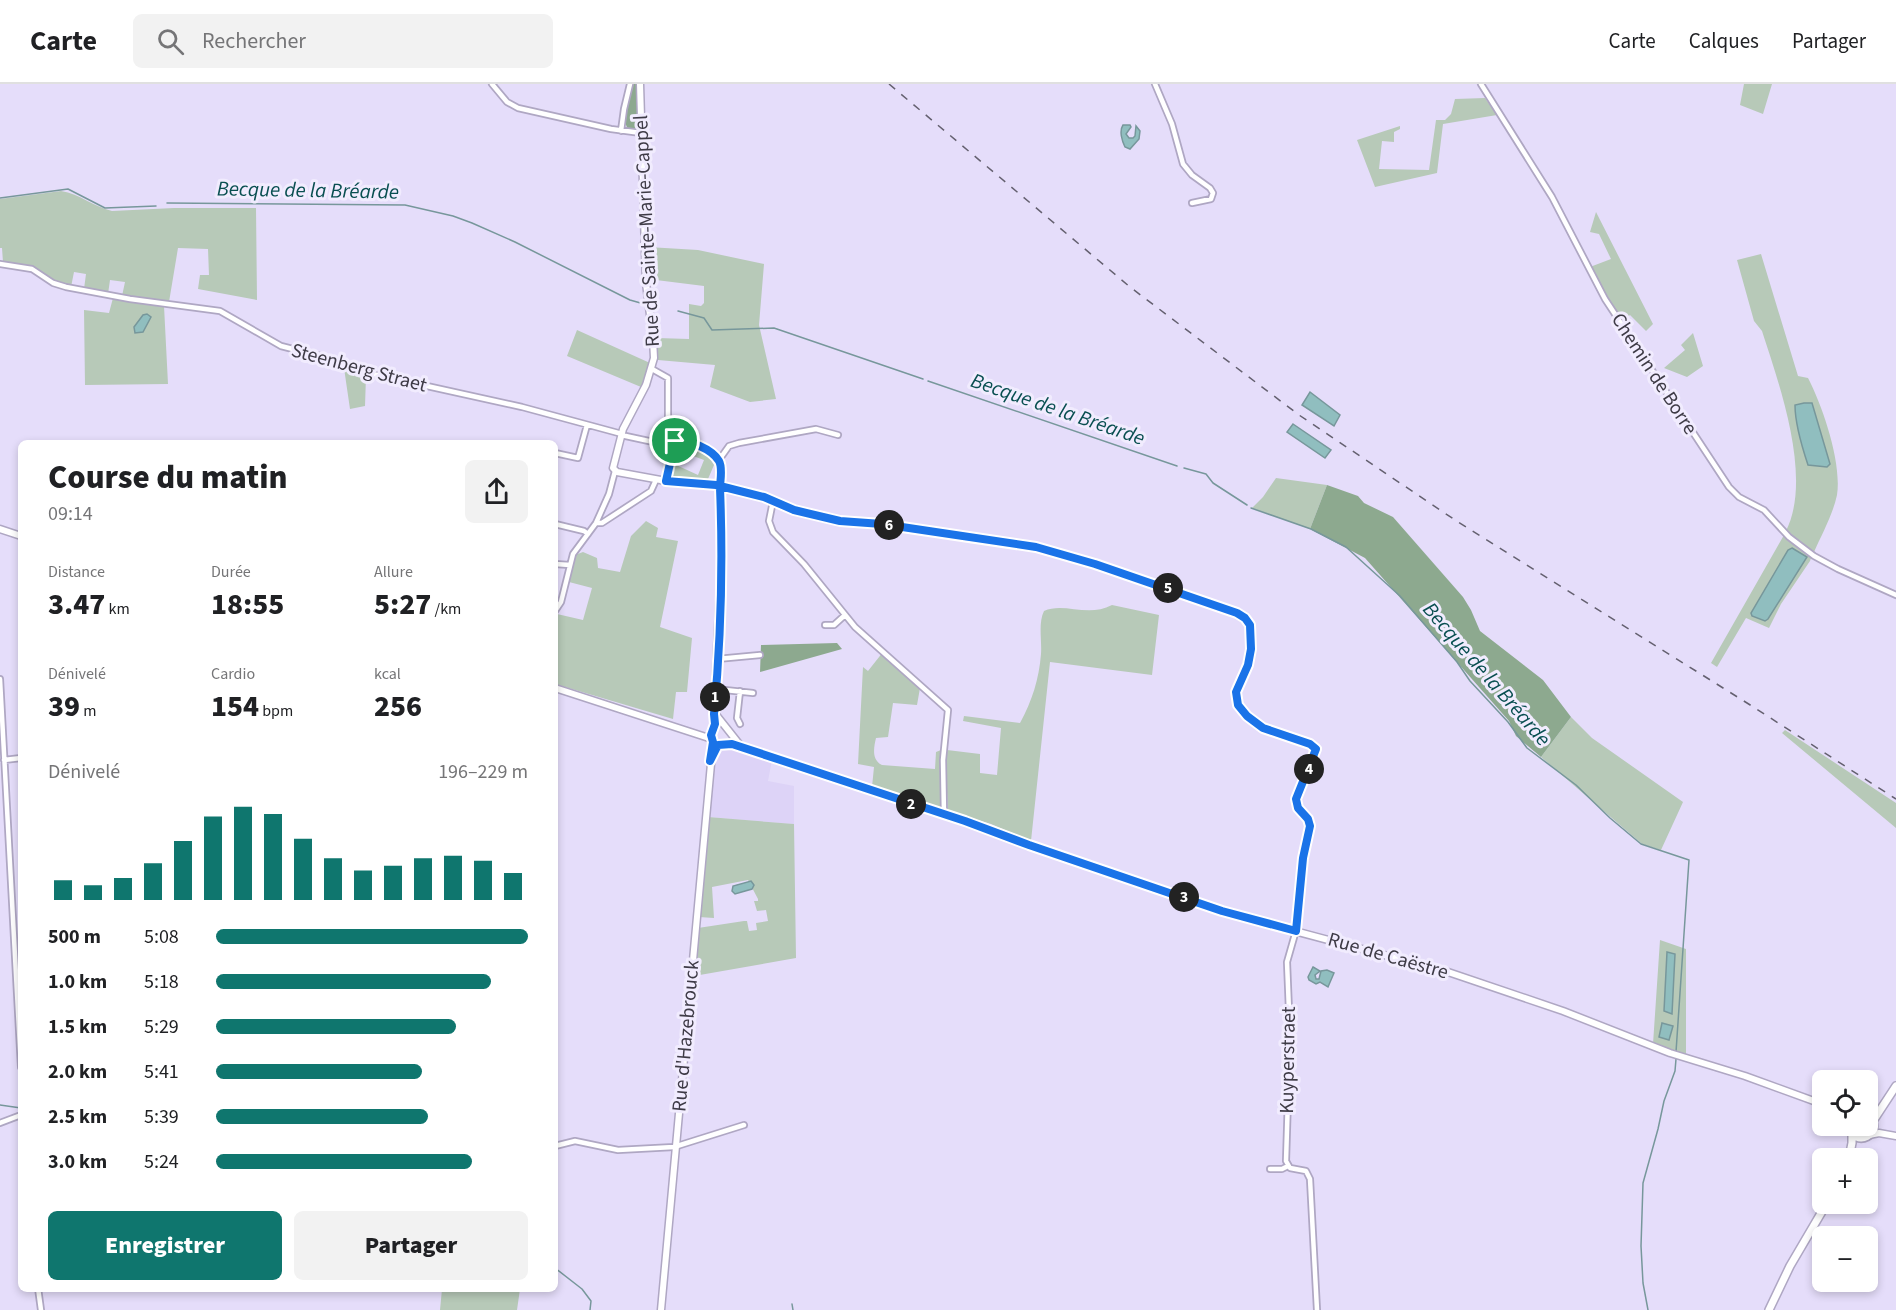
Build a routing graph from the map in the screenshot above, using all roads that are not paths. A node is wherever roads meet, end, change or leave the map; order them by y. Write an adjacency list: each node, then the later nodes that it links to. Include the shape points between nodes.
1 (492, 84): 6 (street, via 518,108)
2 (630, 84): 6 (street, Rue de Sainte-Marie-Cappel)
3 (640, 84): 7 (main road, Rue de Sainte-Marie-Cappel)
4 (1155, 84): 8 (street, via 1183,164 1213,193 1211,199)
5 (1481, 84): 30 (street, Chemin de Borre, via 1548,190 1605,299 1729,487 1764,510 1814,556)
6 (621, 131): 7 (street)
7 (640, 133): 10 (main road, Rue de Sainte-Marie-Cappel, via 646,293 654,342)
8 (1192, 203)
9 (0, 264): 11 (street, Steenberg Straet, via 32,269 61,286 220,311 283,347 356,370)
10 (652, 369): 12 (street, via 668,379); 13 (main road, Rue de Sainte-Marie-Cappel)
11 (587, 425): 13 (street, Steenberg Straet); 16 (street, via 578,458)
12 (668, 430)
13 (622, 434): 15 (street, Steenberg Straet); 18 (main road, Rue de Sainte-Marie-Cappel)
14 (838, 435): 17 (street, via 816,429 739,443 729,446)
15 (672, 446): 17 (street, Steenberg Straet, via 678,440 701,447); 20 (street)
16 (558, 454)
17 (719, 460): 21 (street)
18 (615, 471): 19 (main road); 23 (street)
19 (656, 480): 20 (main road); 23 (street, via 653,489 642,498)
20 (666, 481): 21 (main road)
21 (719, 486): 22 (street); 35 (main road)
22 (772, 501): 32 (street, via 771,530); 52 (street, Kuyperstraet, via 847,522 1036,547 1183,593 1245,618 1250,627 1251,654 1236,692 1238,705 1263,728 1316,749 1296,799 1310,826)
23 (596, 523): 26 (street)
24 (558, 525): 26 (street)
25 (0, 530): 27 (main road)
26 (588, 534): 29 (street, via 575,549)
27 (18, 535)
28 (558, 564): 29 (street)
29 (570, 565): 31 (street)
30 (1896, 595)
31 (558, 606)
32 (845, 615): 33 (street, via 834,625); 51 (street, via 948,710)
33 (825, 625)
34 (760, 655): 35 (street)
35 (717, 659): 38 (main road)
36 (0, 679): 50 (street)
37 (558, 688): 45 (main road)
38 (716, 689): 39 (street); 41 (main road)
39 (740, 691): 40 (street); 42 (street)
40 (753, 693)
41 (714, 707): 43 (main road); 44 (main road, via 718,720)
42 (740, 724)
43 (714, 730): 44 (main road, via 720,727); 45 (main road); 46 (main road)
44 (728, 731): 47 (main road); 48 (main road, Rue de Caëstre)
45 (696, 734): 46 (main road)
46 (714, 742): 47 (main road); 66 (main road, Rue d'Hazebrouck)
47 (726, 744): 48 (main road, Rue de Caëstre)
48 (748, 750): 51 (main road, Rue de Caëstre)
49 (18, 758): 50 (street)
50 (4, 760): 53 (street)
51 (944, 814): 52 (main road, Rue de Caëstre, via 1222,911)
52 (1296, 931): 57 (main road, Rue de Caëstre, via 1448,972); 68 (street, Kuyperstraet, via 1287,965)
53 (14, 943): 54 (street); 55 (street)
54 (18, 943)
55 (18, 1014)
56 (1894, 1088): 58 (main road)
57 (1812, 1101)
58 (1878, 1108)
59 (18, 1116): 60 (street)
60 (0, 1123)
61 (744, 1125): 66 (street)
62 (1878, 1128): 63 (main road)
63 (1896, 1135): 64 (main road, via 1879,1133)
64 (1866, 1137): 67 (main road)
65 (558, 1145): 66 (street, via 573,1141 618,1150)
66 (676, 1146): 73 (main road, Rue d'Hazebrouck)
67 (1858, 1148)
68 (1288, 1166): 69 (street); 74 (street, via 1309,1175)
69 (1270, 1168)
70 (1821, 1214): 75 (main road)
71 (39, 1292): 72 (street)
72 (41, 1310)
73 (661, 1310)
74 (1317, 1310)
75 (1769, 1310)

